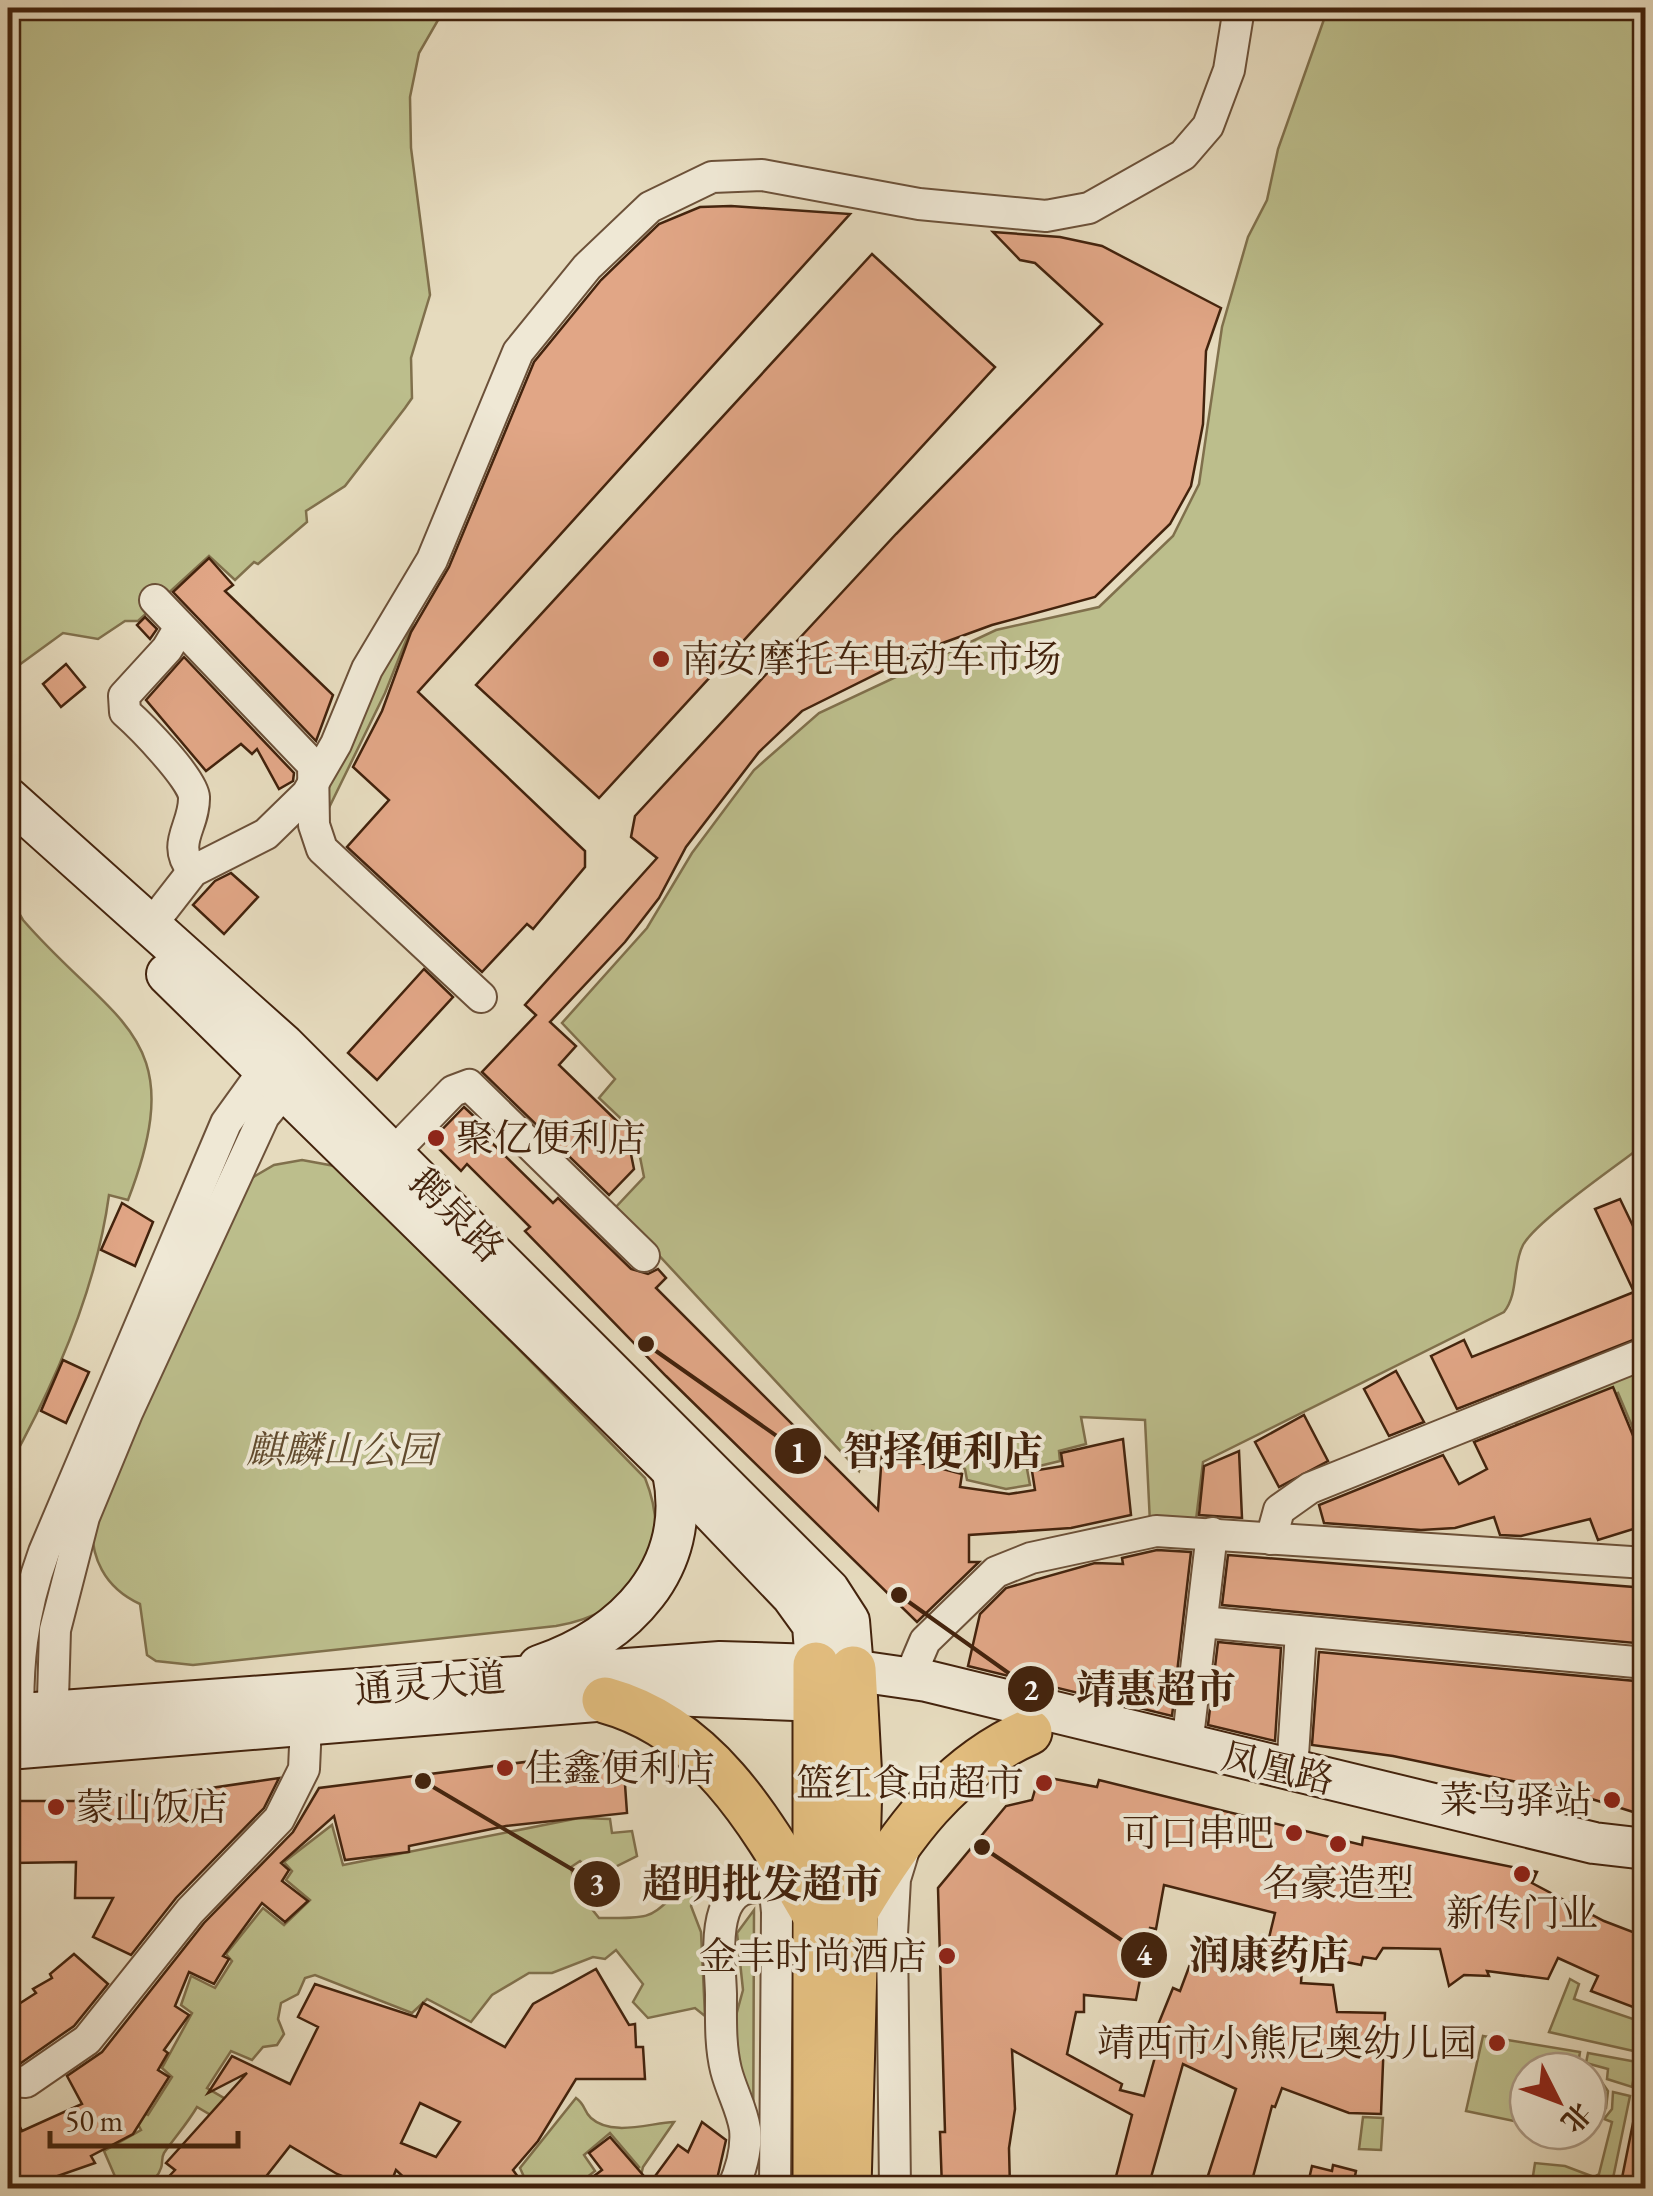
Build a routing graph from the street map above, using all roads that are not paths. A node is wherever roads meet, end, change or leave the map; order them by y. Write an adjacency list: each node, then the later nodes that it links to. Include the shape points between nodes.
1 (1239, 8): 4 (street, via 1229,70 1208,126 1183,155 1089,208 1046,216 919,204 762,175 712,177 650,207 587,267 518,352 432,560 367,669)
2 (155, 600): 3 (street)
3 (180, 627): 4 (street, via 306,755); 7 (street, via 124,703 190,784 192,808 181,842)
4 (315, 782): 7 (street, via 266,834); 9 (street, via 314,824 322,849)
5 (8, 798): 8 (main road, 鹅泉路)
6 (8, 831): 10 (main road, 鹅泉路, via 200,1005)
7 (194, 871): 8 (street)
8 (151, 925): 10 (main road, 鹅泉路)
9 (481, 997)
10 (284, 1068): 11 (main road, 鹅泉路); 14 (main road, 鹅泉路); 27 (street, via 84,1517)
11 (394, 1152): 12 (street, via 453,1091 470,1085); 18 (main road, 鹅泉路)
12 (644, 1256)
13 (1646, 1353): 16 (street, via 1310,1488 1279,1510)
14 (674, 1472): 23 (main road, via 672,1539 661,1577 640,1606 590,1643); 24 (main road, 鹅泉路, via 806,1611)
15 (1212, 1532): 16 (street); 19 (street); 22 (street, via 1156,1531 996,1572 932,1632 918,1653)
16 (1271, 1539): 17 (street)
17 (1646, 1563)
18 (839, 1602): 22 (main road); 24 (main road, 鹅泉路, via 850,1620)
19 (1202, 1622): 20 (street); 29 (street)
20 (1301, 1632): 21 (street); 30 (street)
21 (1646, 1663)
22 (919, 1678): 24 (main road, 凤凰路); 29 (main road, 凤凰路)
23 (498, 1679): 24 (main road, 通灵大道, via 720,1662); 27 (main road, 通灵大道)
24 (833, 1684): 25 (main road, 通灵大道); 28 (main road, 凤凰路); 36 (main road, via 859,1781)
25 (605, 1700): 26 (main road, 通灵大道); 32 (main road, via 634,1708 698,1752 741,1795)
26 (306, 1724): 27 (main road, 通灵大道); 37 (street, via 304,1770 279,1819 190,1910 86,2040 26,2082)
27 (26, 1730)
28 (1029, 1732): 31 (main road, via 970,1764); 34 (main road, 凤凰路)
29 (1188, 1746): 30 (main road, 凤凰路)
30 (1292, 1771): 33 (main road, 凤凰路, via 1594,1843)
31 (913, 1827): 36 (main road); 42 (street, via 895,1879 892,1934)
32 (770, 1839): 35 (street); 36 (main road)
33 (1646, 1848)
34 (1646, 1865)
35 (776, 1890): 38 (street, via 763,1886 740,1893 717,1929 718,2018 725,2067 745,2126); 39 (street)
36 (834, 1916): 40 (main road); 41 (main road)
37 (8, 2081)
38 (733, 2188)
39 (775, 2188)
40 (816, 2188)
41 (848, 2188)
42 (895, 2188)

